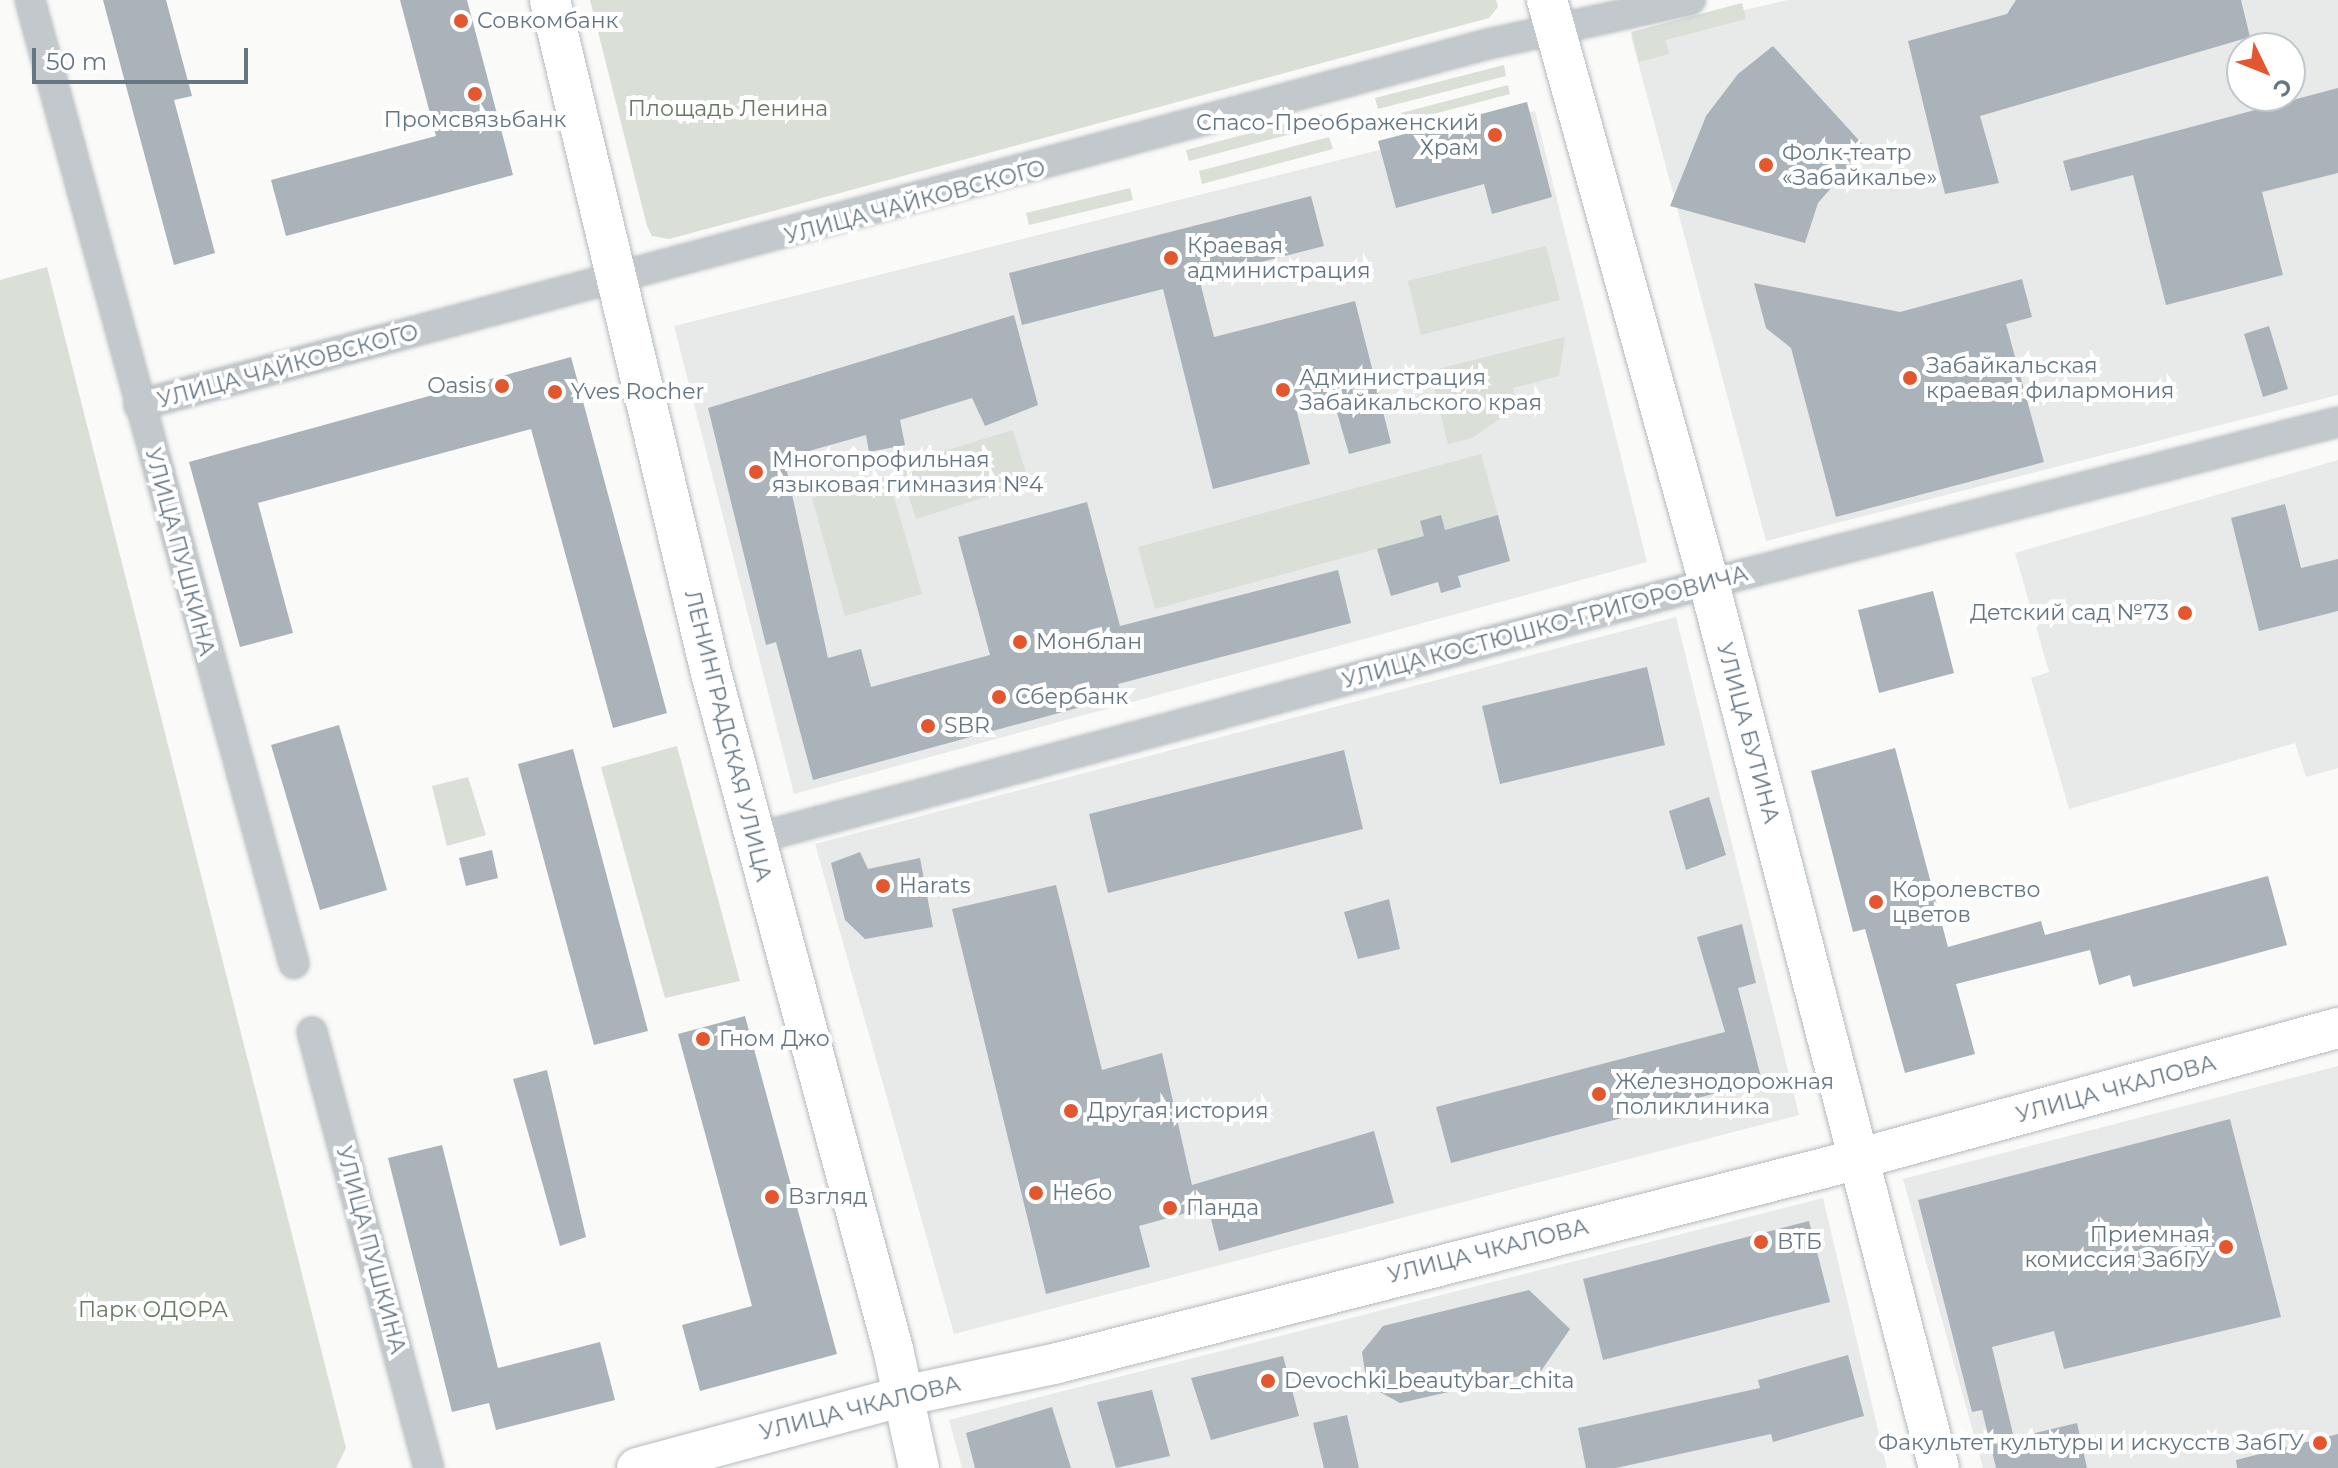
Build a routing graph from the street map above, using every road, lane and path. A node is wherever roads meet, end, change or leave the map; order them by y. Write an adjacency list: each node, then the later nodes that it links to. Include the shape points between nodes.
1 (30, 0): 6 (street, УЛИЦА ПУШКИНА)
2 (550, 0): 5 (main road, ЛЕНИНГРАДСКАЯ УЛИЦА)
3 (1690, 0): 4 (street, УЛИЦА ЧАЙКОВСКОГО)
4 (1551, 16): 5 (street, УЛИЦА ЧАЙКОВСКОГО, via 1488,44); 8 (main road, УЛИЦА БУТИНА)
5 (615, 277): 6 (street, УЛИЦА ЧАЙКОВСКОГО); 9 (main road, ЛЕНИНГРАДСКАЯ УЛИЦА)
6 (139, 405): 10 (street, УЛИЦА ПУШКИНА)
7 (2338, 422): 8 (street, УЛИЦА КОСТЮШКО-ГРИГОРОВИЧА)
8 (1709, 583): 9 (street, УЛИЦА КОСТЮШКО-ГРИГОРОВИЧА); 13 (main road, УЛИЦА БУТИНА)
9 (753, 839): 14 (main road, ЛЕНИНГРАДСКАЯ УЛИЦА)
10 (294, 964)
11 (2338, 1028): 13 (main road, УЛИЦА ЧКАЛОВА)
12 (312, 1032): 15 (street, УЛИЦА ПУШКИНА)
13 (1859, 1159): 14 (main road, УЛИЦА ЧКАЛОВА, via 1058,1363); 18 (main road, УЛИЦА БУТИНА)
14 (903, 1396): 16 (main road, УЛИЦА ЧКАЛОВА); 17 (main road, ЛЕНИНГРАДСКАЯ УЛИЦА)
15 (429, 1468)
16 (637, 1468)
17 (919, 1468)
18 (1939, 1468)

